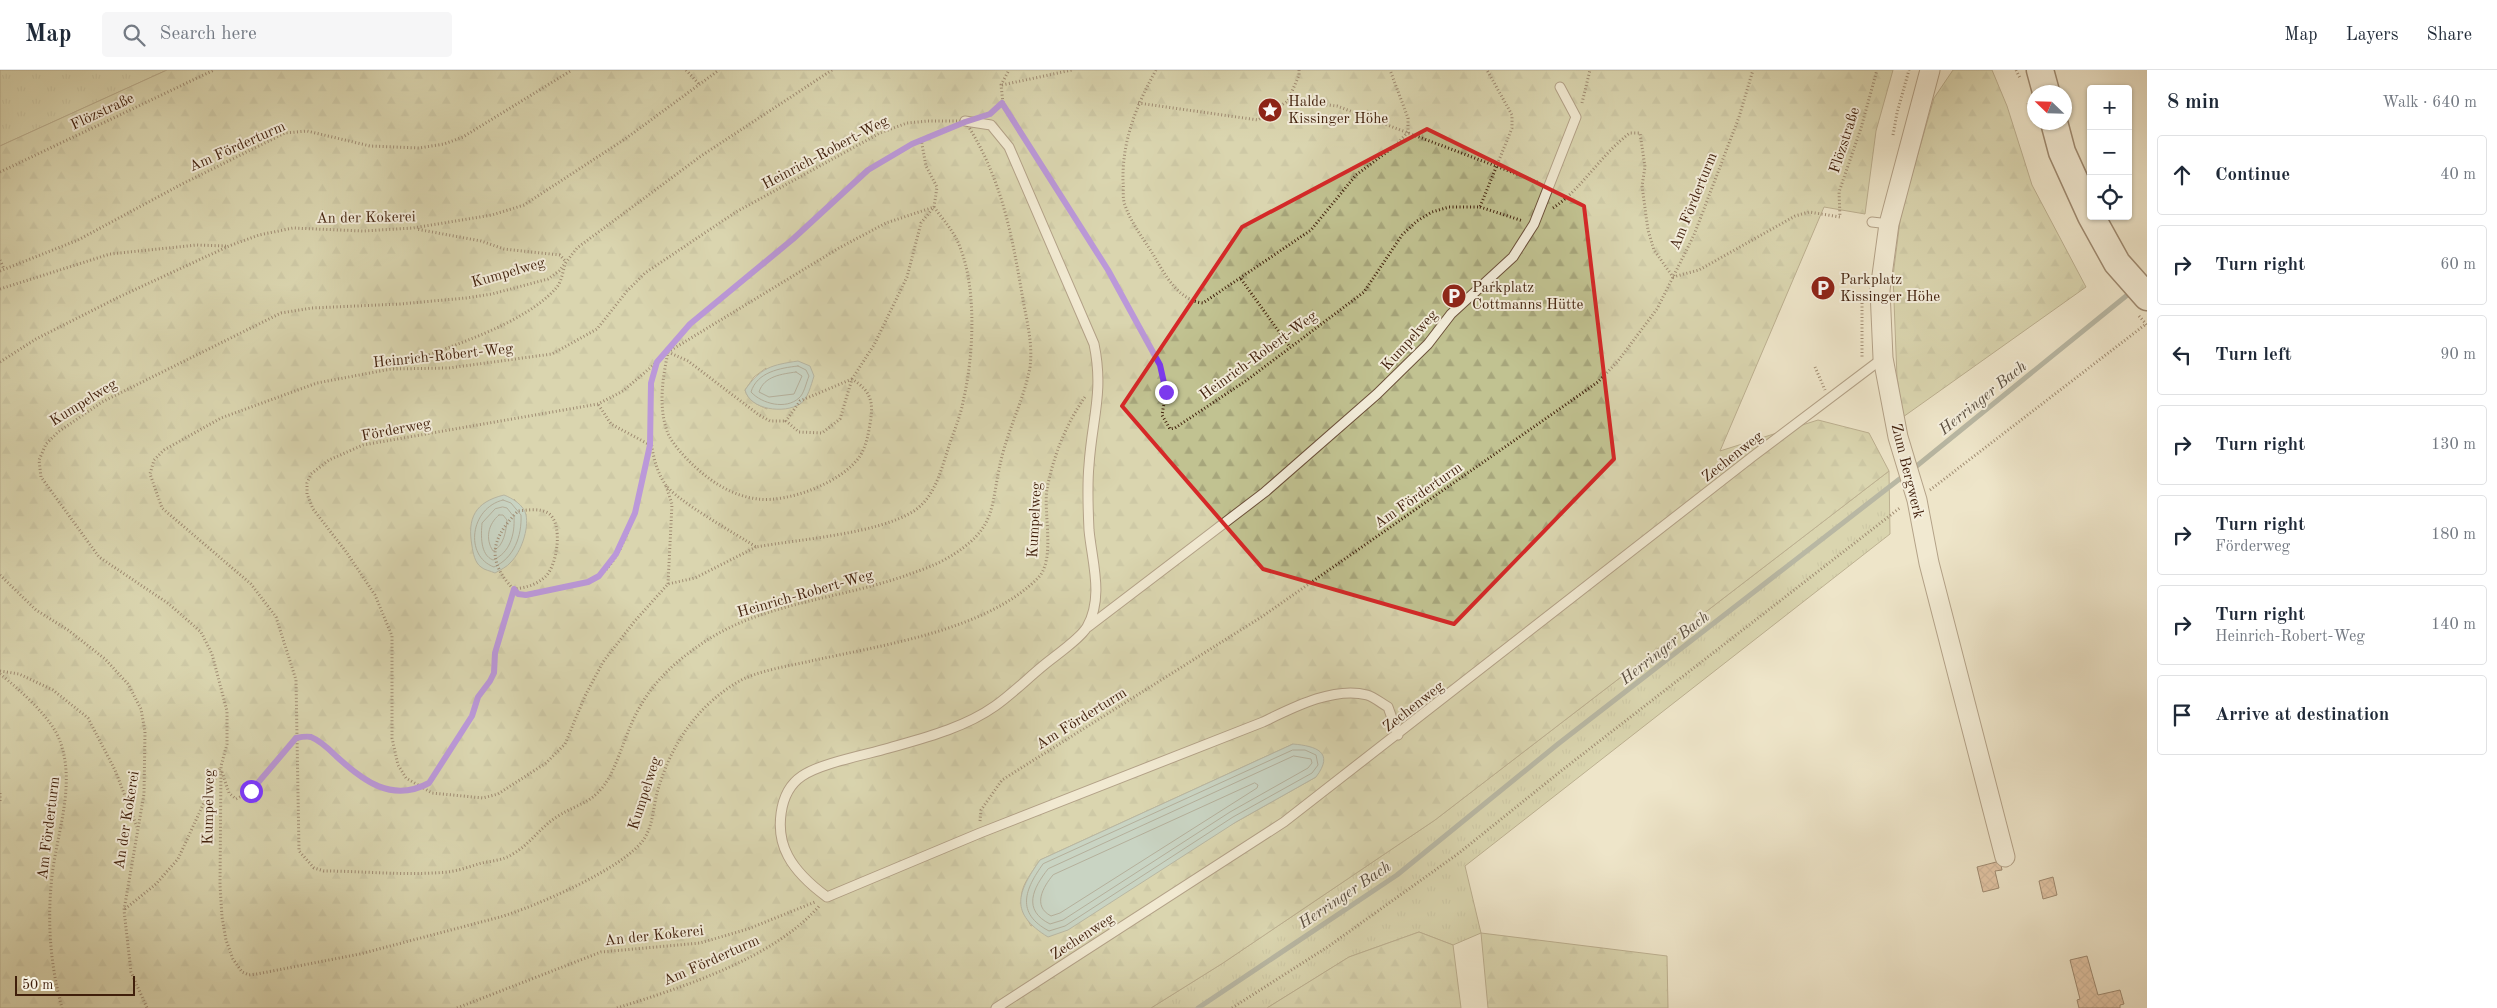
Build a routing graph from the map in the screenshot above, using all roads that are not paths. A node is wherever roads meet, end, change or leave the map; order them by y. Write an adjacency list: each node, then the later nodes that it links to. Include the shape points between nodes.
1 (2040, 70): 3 (main road)
2 (1932, 74): 10 (street, Zum Bergwerk, via 1880,223)
3 (2044, 85)
4 (1560, 87): 11 (lane, Kumpelweg, via 1576,117 1534,224 1513,257 1451,314 1428,344 1377,394 1265,492)
5 (969, 120): 11 (lane, via 991,125 1009,147 1094,344 1099,399 1088,487 1097,602)
6 (2056, 130): 7 (main road, via 2062,152)
7 (2087, 207)
8 (2093, 220): 9 (main road, via 2118,263)
9 (2147, 297)
10 (1883, 358): 12 (lane, Zechenweg); 13 (street, Zum Bergwerk, via 1898,437 1916,497 1929,563)
11 (1086, 629): 12 (lane, Kumpelweg, via 994,707 948,729 802,776 783,800 782,815 787,855 803,876 827,897 1302,704 1335,694 1367,695 1388,707)
12 (1398, 735): 14 (lane, Zechenweg, via 1284,822)
13 (2005, 857)
14 (996, 1008)

